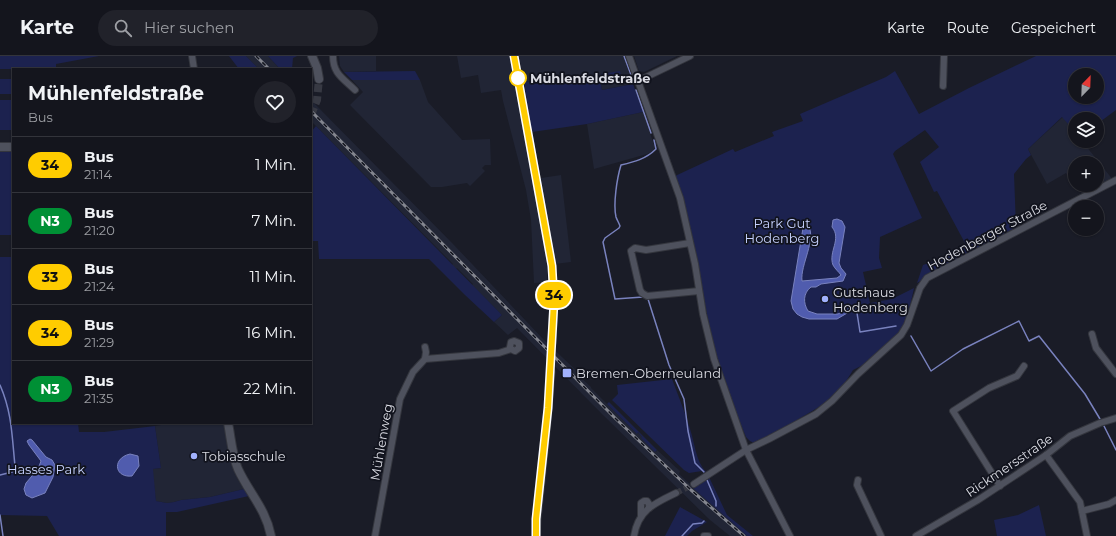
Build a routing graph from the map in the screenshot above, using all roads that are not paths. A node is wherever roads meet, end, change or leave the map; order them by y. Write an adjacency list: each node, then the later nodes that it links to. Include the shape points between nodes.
1 (192, 56): 8 (street)
2 (312, 56): 9 (main road)
3 (333, 56): 12 (street, via 336,71)
4 (514, 56): 19 (street, via 552,266)
5 (629, 56): 10 (street)
6 (690, 56): 10 (street)
7 (944, 56): 11 (street)
8 (194, 68)
9 (318, 79)
10 (638, 81): 16 (street, via 680,198)
11 (943, 86)
12 (354, 90)
13 (0, 147): 14 (main road)
14 (12, 147)
15 (1116, 180): 28 (street, Hodenberger Straße, via 927,278 920,288 901,335 832,401 816,414)
16 (690, 243): 17 (street); 17 (street, via 646,250 635,248 631,251 632,259 642,294 647,296)
17 (699, 290): 28 (street, via 714,359)
18 (1092, 334): 25 (street, via 1096,348)
19 (552, 343)
20 (425, 347): 22 (street)
21 (511, 349): 22 (street, via 499,353)
22 (425, 359): 37 (street, Mühlenweg, via 413,372 400,399)
23 (1024, 366): 32 (street, via 1017,376 989,388 953,411)
24 (551, 372): 38 (street)
25 (1116, 374)
26 (1116, 418): 29 (street, Rickmersstraße, via 1070,436)
27 (228, 424): 36 (main road, via 237,467 262,508)
28 (746, 450): 31 (street, Hodenberger Straße); 42 (street)
29 (1046, 455): 32 (street, Rickmersstraße); 35 (street, via 1080,502)
30 (858, 480): 43 (street, via 857,485)
31 (694, 484)
32 (1000, 486): 44 (street, Rickmersstraße)
33 (676, 493): 39 (street, via 649,508 641,516)
34 (1116, 500): 35 (street)
35 (1082, 511): 45 (street)
36 (271, 536)
37 (375, 536)
38 (536, 536)
39 (634, 536)
40 (704, 536): 41 (street)
41 (708, 536)
42 (790, 536)
43 (881, 536)
44 (916, 536)
45 (1087, 536)

